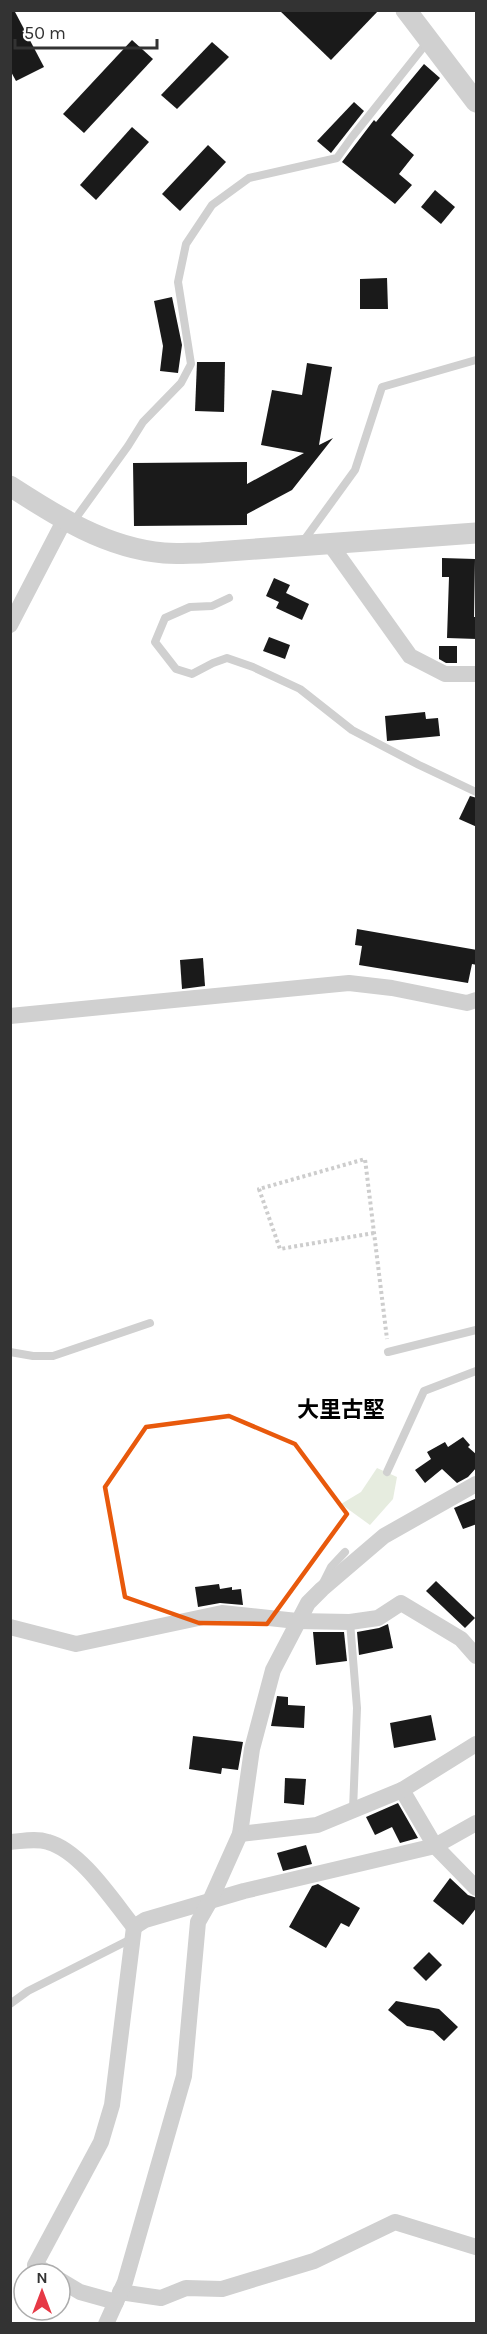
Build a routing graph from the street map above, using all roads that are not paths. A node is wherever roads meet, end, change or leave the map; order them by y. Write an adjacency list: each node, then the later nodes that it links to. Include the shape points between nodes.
1 (406, 10): 2 (street)
2 (429, 40): 3 (street); 6 (lane, via 338,158 249,178 212,205 186,244 178,282 191,364 181,383 142,422 128,446)
3 (477, 102)
4 (477, 360): 9 (lane, via 382,387 355,470)
5 (10, 486): 6 (street)
6 (68, 522): 9 (street, via 128,547 163,553); 11 (street)
7 (477, 533): 8 (street)
8 (330, 544): 9 (street); 12 (street, via 410,656 445,674)
9 (301, 545)
10 (230, 598): 13 (lane, via 212,606 190,607 165,618 154,642 177,669 192,674 227,658 253,667 300,689 352,730)
11 (10, 625)
12 (477, 674)
13 (477, 792)
14 (477, 1000): 15 (street, via 466,1003 349,983)
15 (10, 1016)
16 (150, 1323): 18 (lane, via 53,1356)
17 (477, 1330): 19 (lane)
18 (10, 1352)
19 (388, 1352)
20 (477, 1371): 21 (lane, via 424,1391)
21 (387, 1472)
22 (477, 1484): 24 (street, via 384,1536)
23 (345, 1552): 24 (lane, via 331,1567)
24 (321, 1589): 25 (street)
25 (297, 1621): 26 (street); 27 (street, via 222,1613 76,1644); 33 (street, via 273,1670 252,1749)
26 (350, 1622): 28 (street, via 378,1618 401,1603 461,1639); 31 (lane, via 357,1708)
27 (10, 1627)
28 (477, 1656)
29 (477, 1744): 30 (street)
30 (402, 1790): 31 (street); 35 (street)
31 (353, 1810): 33 (street, via 317,1825)
32 (477, 1823): 35 (street)
33 (240, 1834): 37 (street)
34 (10, 1842): 38 (street, via 46,1841 61,1846 76,1857)
35 (435, 1846): 36 (street); 37 (street)
36 (477, 1888)
37 (210, 1900): 38 (street, via 145,1920); 43 (street, via 198,1922 184,2076)
38 (134, 1932): 39 (lane); 41 (street, via 112,2105 101,2142)
39 (10, 2004)
40 (477, 2247): 43 (street, via 395,2222 314,2261 222,2289 186,2288 161,2298)
41 (37, 2262)
42 (72, 2287): 43 (street, via 80,2292)
43 (118, 2297): 44 (street)
44 (106, 2324)

